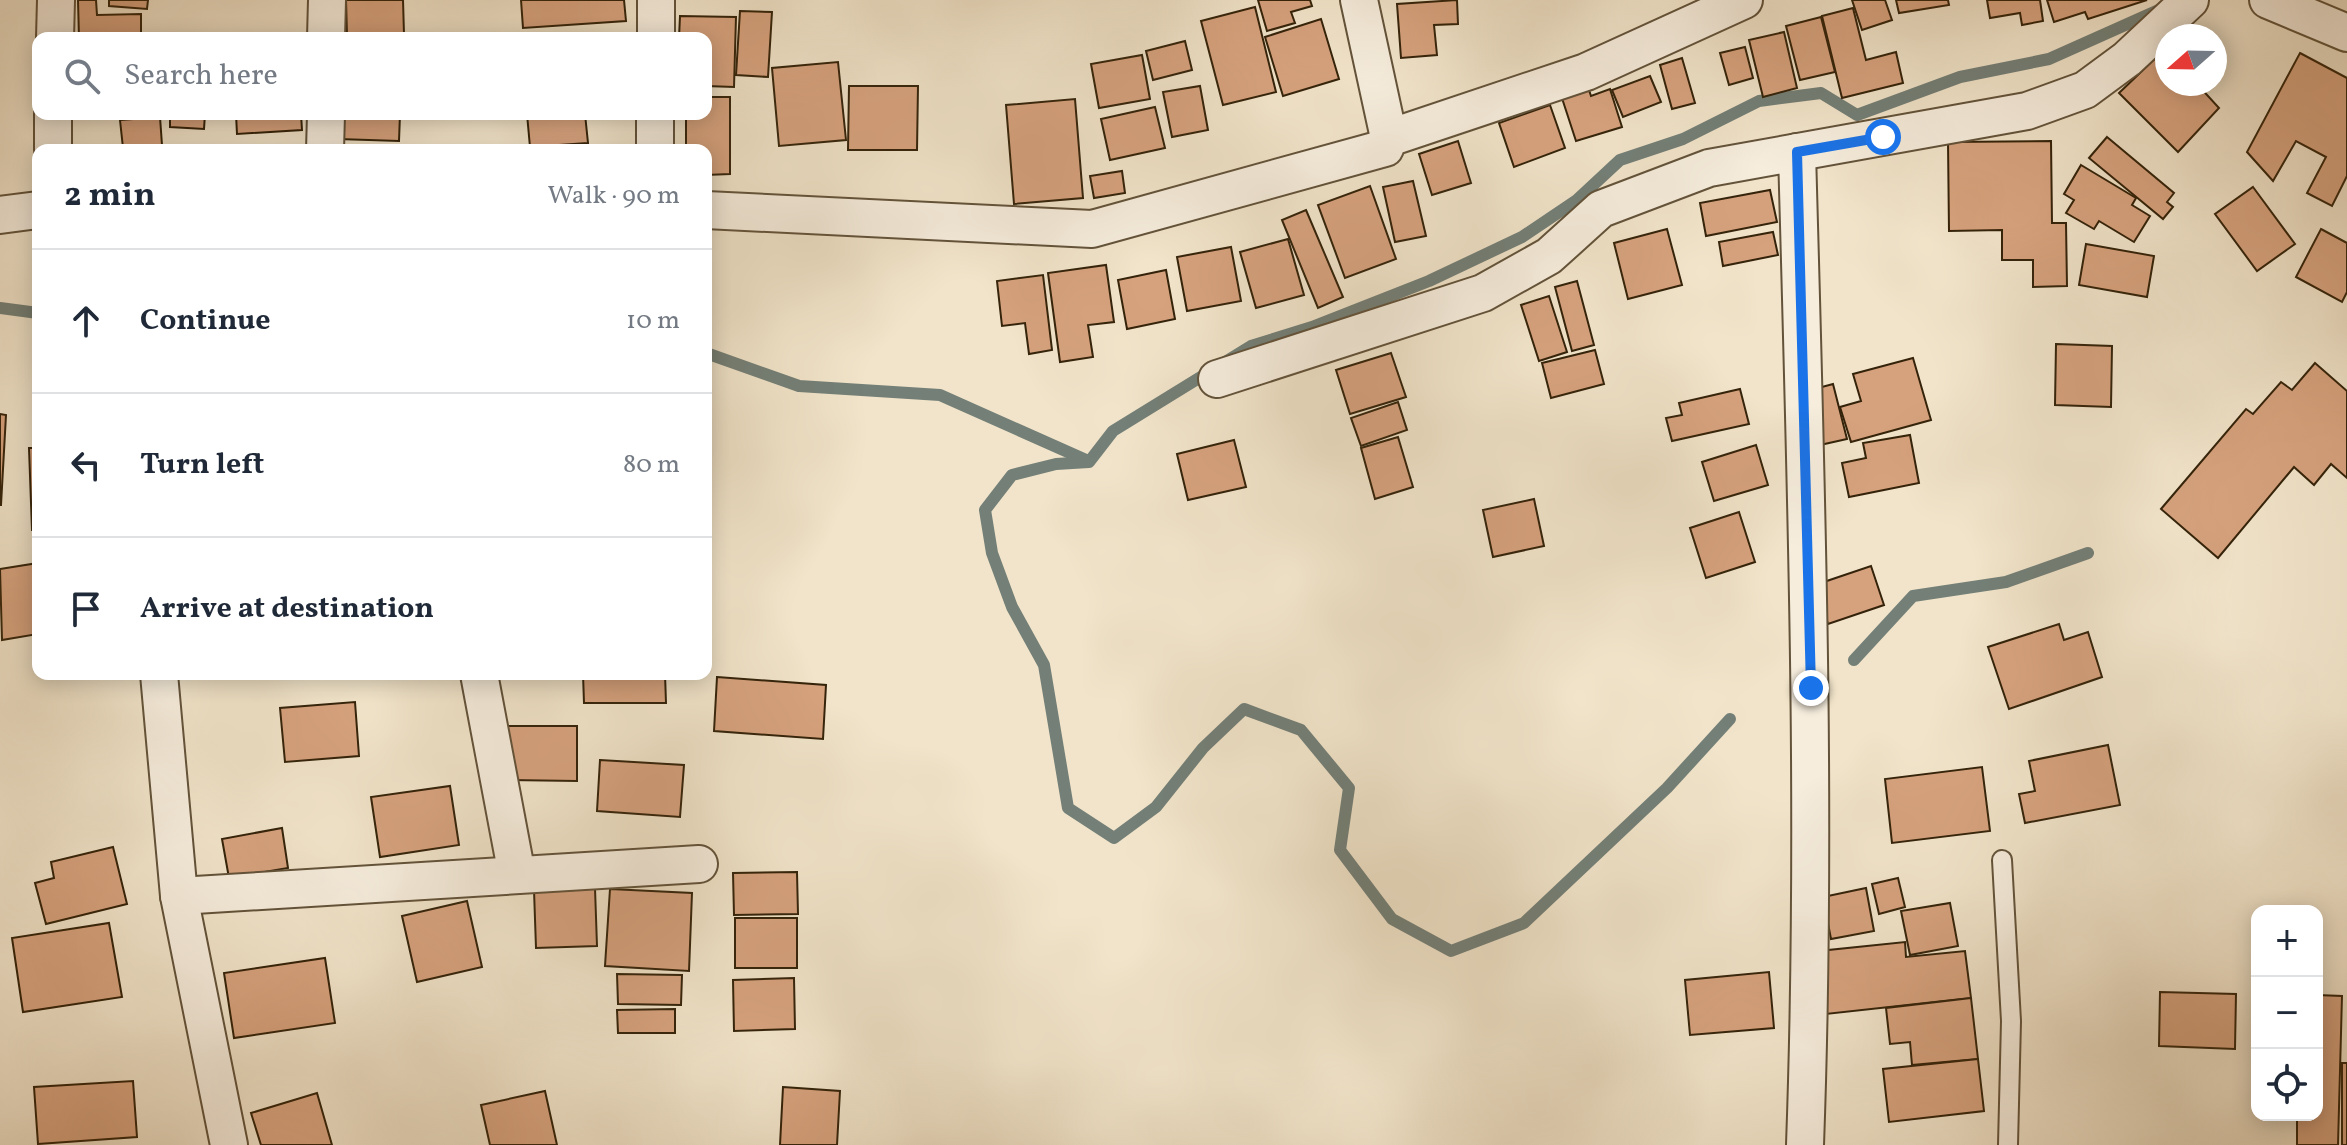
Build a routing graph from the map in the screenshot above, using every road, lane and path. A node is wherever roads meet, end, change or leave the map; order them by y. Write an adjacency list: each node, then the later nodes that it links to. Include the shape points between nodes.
1 (56, 0): 8 (street)
2 (327, 0): 9 (street)
3 (656, 0): 10 (street)
4 (1359, 0): 15 (street)
5 (1744, 0): 15 (street, via 1586,72)
6 (2190, 0): 19 (street, via 2085,90 2027,111)
7 (2268, 0): 11 (street)
8 (55, 32)
9 (326, 32)
10 (656, 32)
11 (2347, 33)
12 (53, 120): 16 (street)
13 (326, 120): 17 (street)
14 (655, 120): 18 (street)
15 (1389, 138): 20 (street, via 1385,148 1092,229)
16 (53, 144)
17 (325, 144)
18 (655, 144)
19 (1797, 152): 23 (street, via 1709,168 1601,209 1549,256 1483,293); 31 (street, via 1810,641)
20 (712, 210)
21 (32, 211): 22 (street)
22 (0, 215)
23 (1217, 379)
24 (160, 680): 29 (street)
25 (480, 680): 28 (street)
26 (2002, 860): 32 (lane, via 2011,1021)
27 (699, 864): 28 (street)
28 (517, 875): 29 (street)
29 (179, 896): 30 (street)
30 (229, 1145)
31 (1805, 1145)
32 (2008, 1145)

